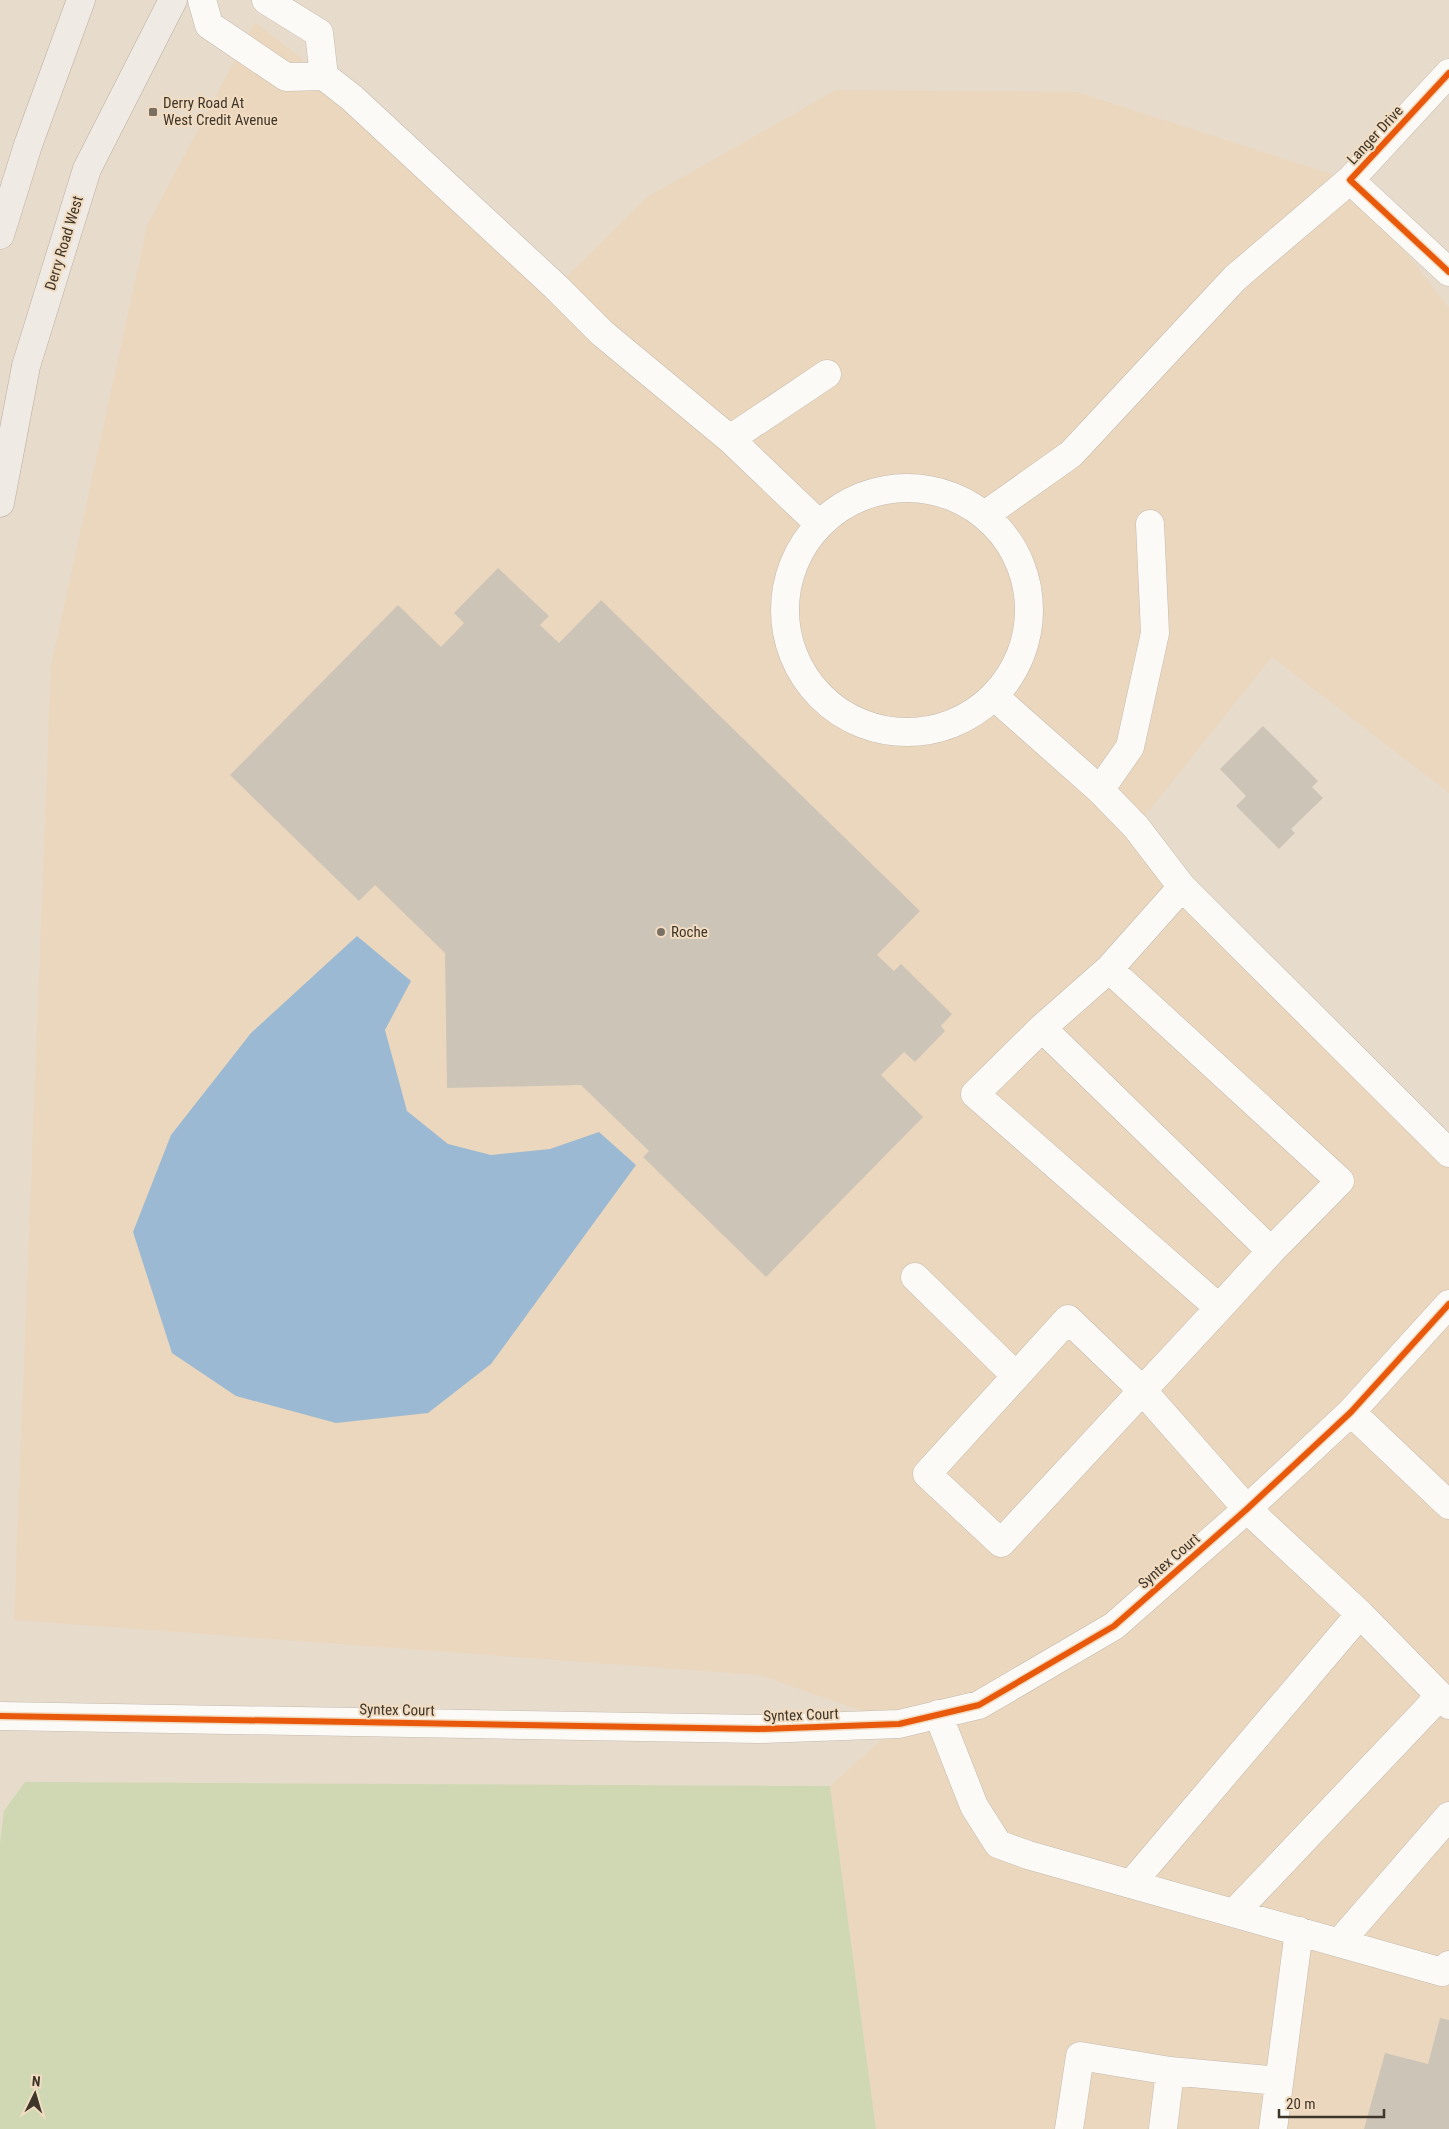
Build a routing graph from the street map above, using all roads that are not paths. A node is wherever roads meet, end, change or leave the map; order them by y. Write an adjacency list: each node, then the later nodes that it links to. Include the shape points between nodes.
1 (81, 0): 8 (main road, via 28,145)
2 (174, 0): 12 (main road, Derry Road West, via 87,169 26,366)
3 (202, 0): 6 (street, via 209,25 286,77)
4 (266, 0): 6 (street, via 319,33)
5 (1449, 73): 7 (street, Langer Drive)
6 (324, 76): 11 (street, via 352,98 602,333)
7 (1350, 180): 9 (street, Langer Drive); 13 (street, via 1235,278 1071,454)
8 (0, 235)
9 (1449, 272)
10 (827, 374): 11 (street)
11 (730, 439): 14 (street)
12 (0, 503)
13 (985, 515): 14 (street, via 959,499 931,490 900,487 870,493 843,505); 16 (street, via 1008,540 1024,570 1030,604 1028,638 1015,670)
14 (819, 524): 16 (street, via 797,555 785,592 785,630 798,666 820,698 852,720 888,732 927,732 963,720)
15 (1150, 524): 17 (street, via 1155,633 1130,747)
16 (995, 697): 17 (street)
17 (1100, 790): 18 (street, via 1136,828)
18 (1182, 887): 19 (street); 21 (street)
19 (1109, 969): 20 (street); 22 (street, via 1340,1181)
20 (1042, 1028): 22 (street); 25 (street, via 975,1094)
21 (1449, 1153)
22 (1271, 1251): 25 (street)
23 (914, 1277): 26 (street)
24 (1449, 1304): 28 (street, Syntex Court)
25 (1218, 1308): 27 (street)
26 (1016, 1376): 27 (street, via 1068,1319); 27 (street, via 927,1474 1001,1543)
27 (1142, 1390): 30 (street)
28 (1351, 1412): 29 (street); 30 (street, Syntex Court)
29 (1449, 1505)
30 (1247, 1509): 31 (street); 33 (street, Syntex Court, via 1114,1626 979,1705)
31 (1360, 1614): 32 (street); 36 (street)
32 (1444, 1700): 37 (street)
33 (938, 1714): 34 (street, Syntex Court, via 899,1724 759,1729); 36 (street, via 974,1806 998,1844)
34 (0, 1716)
35 (1449, 1816): 39 (street)
36 (1131, 1884): 37 (street)
37 (1234, 1913): 38 (street)
38 (1299, 1932): 39 (street); 42 (street)
39 (1339, 1943): 40 (street, via 1442,1972)
40 (1449, 1965)
41 (1170, 2071): 42 (street); 43 (street, via 1080,2056); 44 (street)
42 (1279, 2082): 45 (street)
43 (1069, 2129)
44 (1163, 2129)
45 (1272, 2129)

